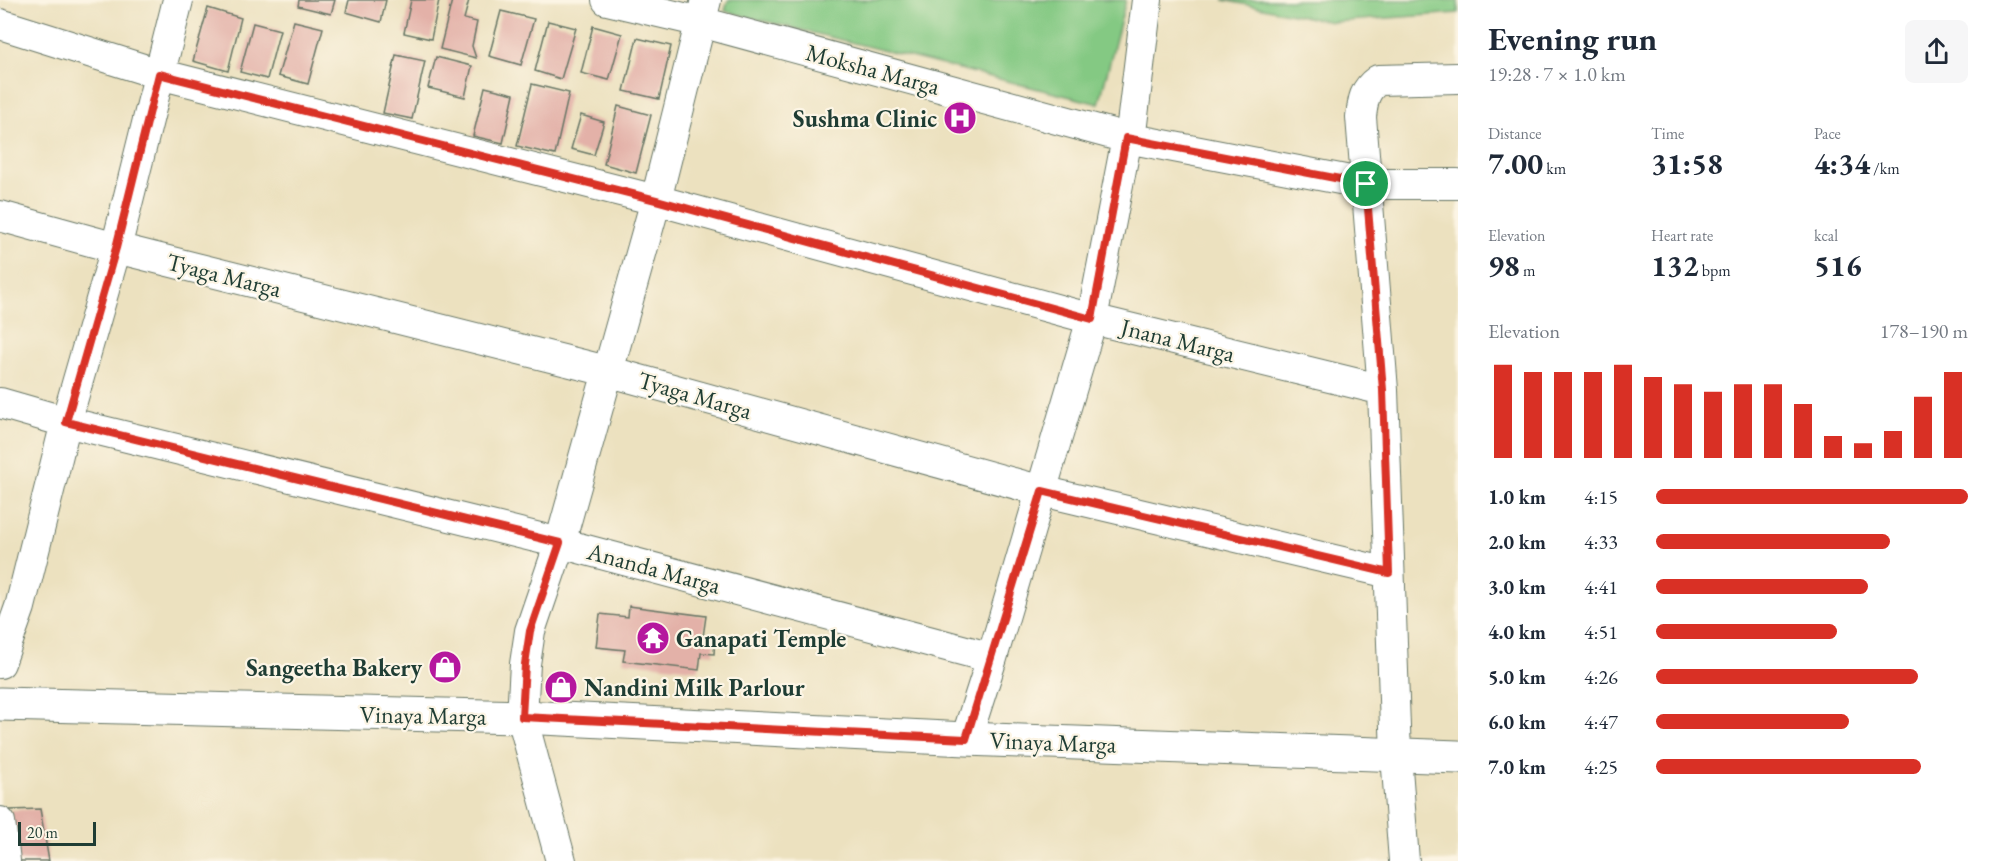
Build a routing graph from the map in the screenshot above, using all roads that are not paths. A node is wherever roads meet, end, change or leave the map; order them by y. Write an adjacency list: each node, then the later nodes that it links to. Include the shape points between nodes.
1 (178, 0): 6 (street)
2 (607, 0): 4 (street, Moksha Marga)
3 (1147, 0): 8 (street, via 1132,124)
4 (704, 11): 8 (street, Moksha Marga); 11 (street)
5 (0, 24): 6 (street, Jnana Marga)
6 (159, 74): 11 (street, Jnana Marga); 13 (street)
7 (1458, 78): 9 (street, via 1378,80 1370,86 1363,100 1362,117)
8 (1126, 138): 9 (street, Moksha Marga); 14 (street)
9 (1366, 184): 10 (street, Moksha Marga); 16 (street)
10 (1458, 184)
11 (656, 200): 14 (street, Jnana Marga); 15 (street)
12 (0, 216): 13 (street, Tyaga Marga)
13 (116, 248): 15 (street, Tyaga Marga); 18 (street)
14 (1092, 319): 16 (street, Jnana Marga); 19 (street)
15 (607, 371): 19 (street, Tyaga Marga); 20 (street)
16 (1383, 390): 21 (street)
17 (0, 403): 18 (street, Ananda Marga)
18 (66, 422): 20 (street, Ananda Marga); 22 (street)
19 (1042, 491): 21 (street, Tyaga Marga); 23 (street)
20 (560, 543): 23 (street, Ananda Marga); 26 (street, via 530,631)
21 (1389, 573): 28 (street)
22 (10, 604): 24 (street)
23 (992, 658): 27 (street)
24 (0, 663)
25 (0, 704): 26 (street, Vinaya Marga)
26 (522, 717): 27 (street, Vinaya Marga); 32 (street)
27 (966, 739): 28 (street, Vinaya Marga)
28 (1396, 755): 29 (street, Vinaya Marga); 33 (street)
29 (1458, 757)
30 (0, 822): 31 (street)
31 (5, 861)
32 (561, 861)
33 (1404, 861)

